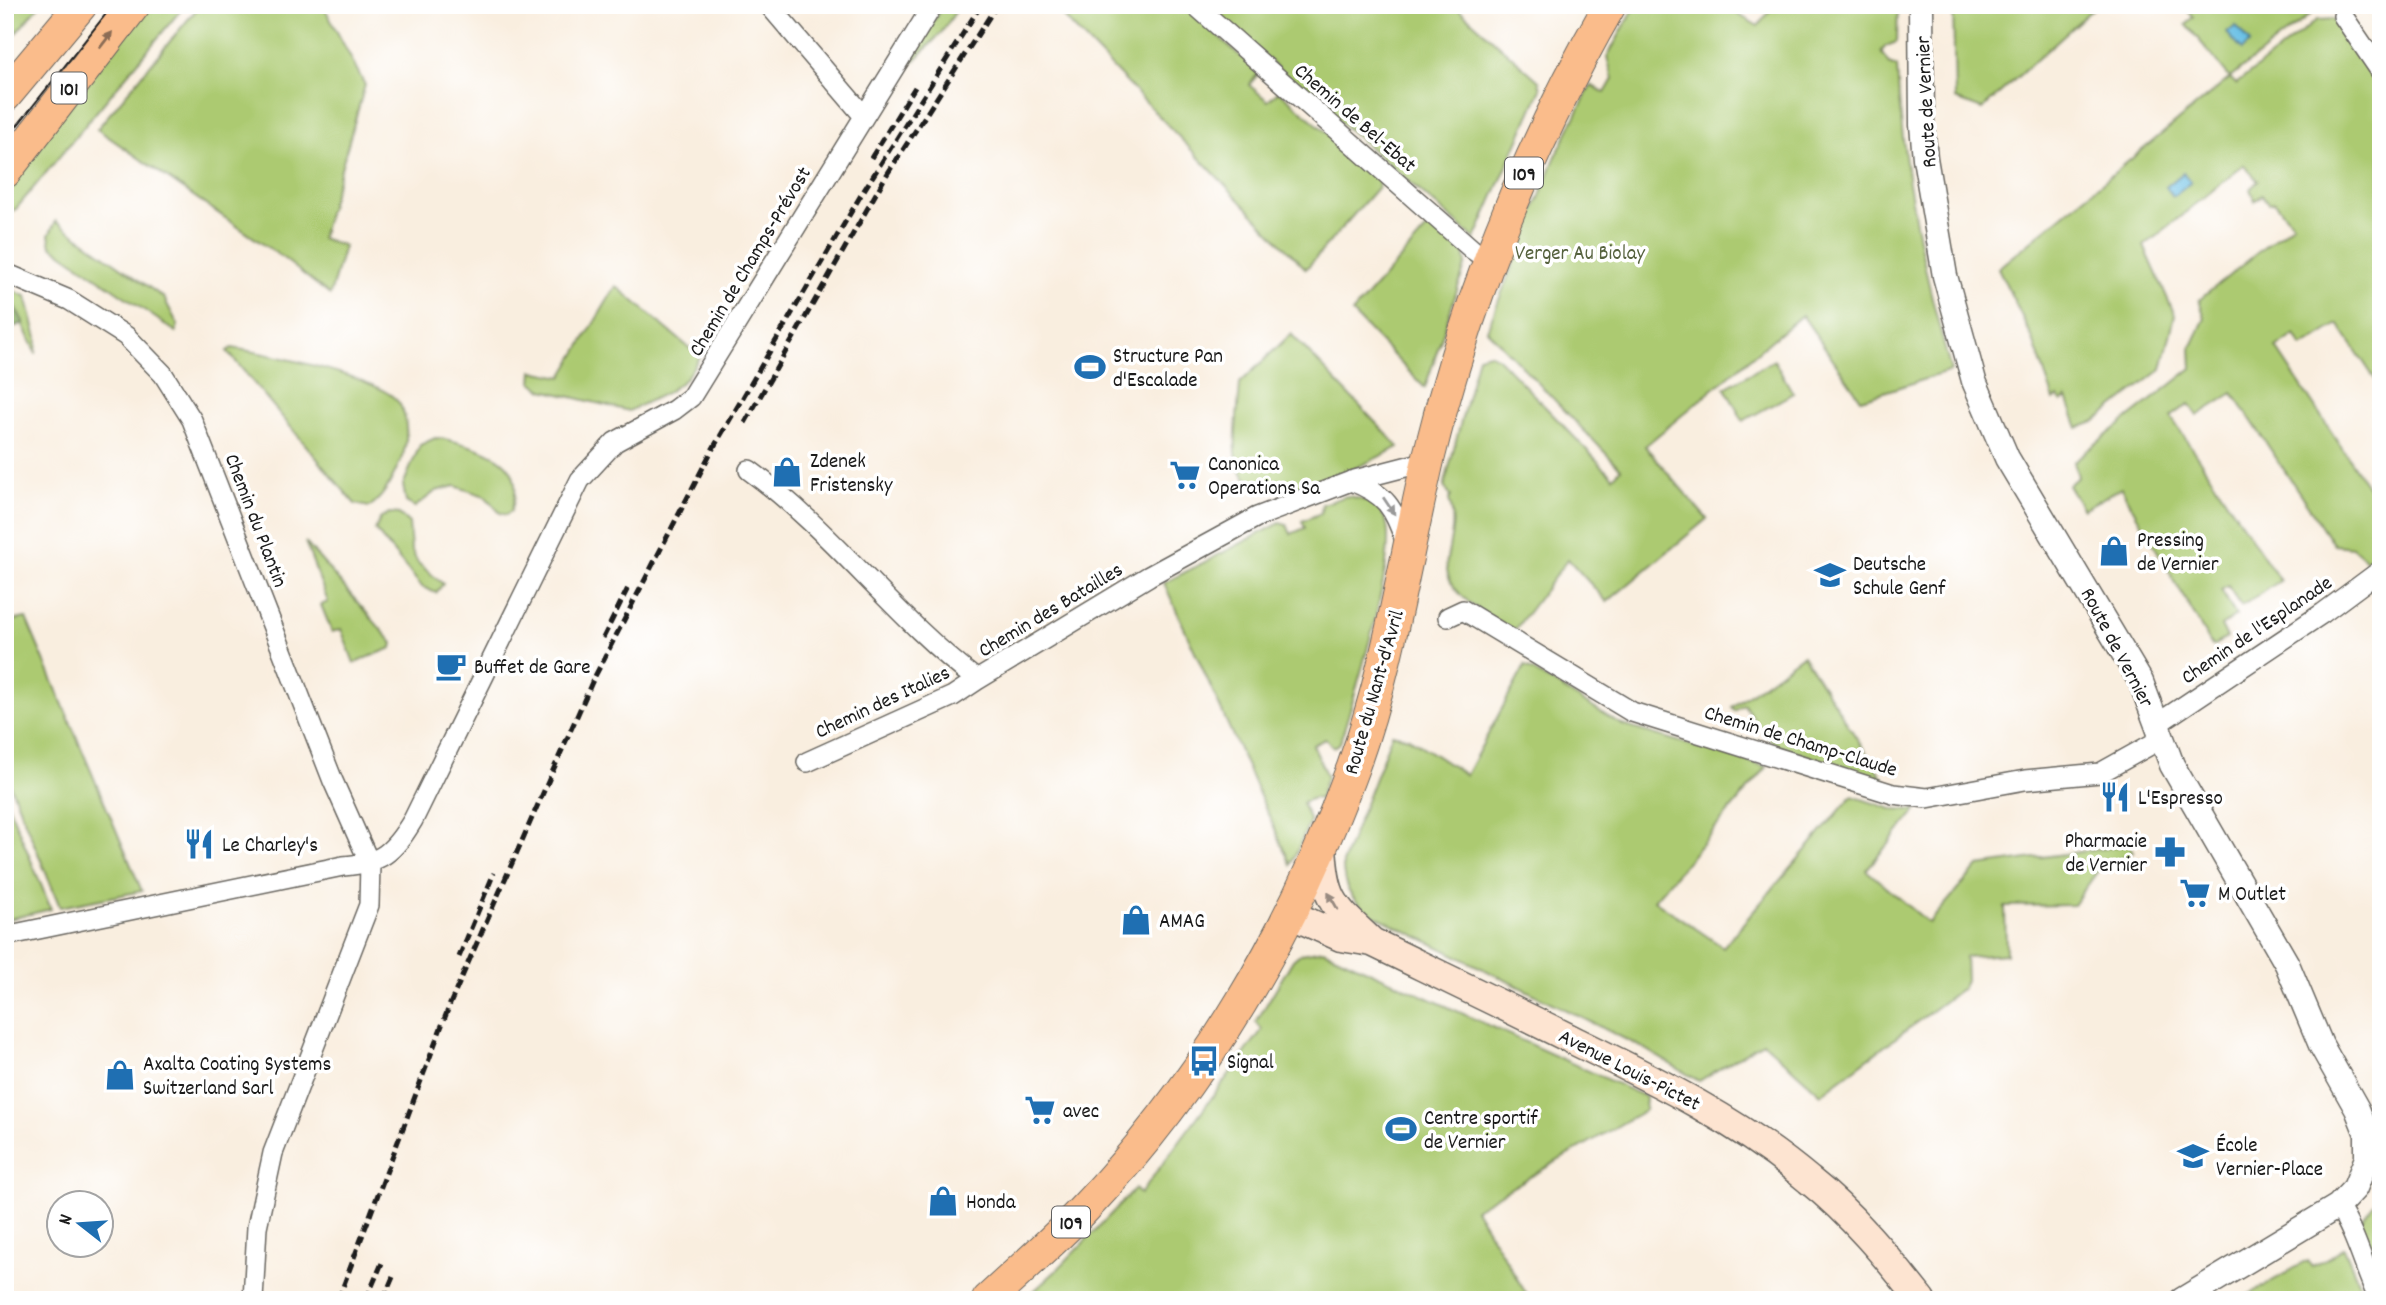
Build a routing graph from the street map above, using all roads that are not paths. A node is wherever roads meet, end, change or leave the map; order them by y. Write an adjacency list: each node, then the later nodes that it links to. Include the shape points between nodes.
1 (80, 5): 10 (main road, 101)
2 (134, 5): 12 (main road, 101, one-way to 2)
3 (769, 5): 11 (street)
4 (933, 5): 11 (street, Chemin de Champs-Prévost)
5 (1195, 5): 13 (street, Chemin de Bel-Ebat)
6 (1610, 5): 13 (main road, Route du Nant-d'Avril / 109, via 1539,138)
7 (1921, 5): 22 (street, Route de Vernier, via 1925,158 1945,276 1974,381 2007,458 2141,682)
8 (2343, 16): 9 (street)
9 (2381, 72)
10 (5, 96)
11 (863, 115): 25 (street, Chemin de Champs-Prévost, via 698,388 684,404 615,442 580,480 413,820 395,847)
12 (5, 172)
13 (1489, 261): 15 (main road, Route du Nant-d'Avril / 109, via 1462,337)
14 (5, 273): 25 (street, Chemin du Plantin, via 69,300 126,336 179,397 209,458 333,781)
15 (1428, 461): 17 (street, Chemin des Batailles); 18 (main road, Route du Nant-d'Avril / 109)
16 (749, 470): 21 (street, Chemin des Batailles, via 787,498 945,656)
17 (1352, 481): 18 (street, one-way to 18, via 1386,500); 21 (street, Chemin des Batailles, via 1257,517)
18 (1409, 548): 24 (main road, Route du Nant-d'Avril / 109, via 1371,713)
19 (2381, 570): 22 (street, Chemin de l'Esplanade)
20 (1448, 617): 22 (street, Chemin de Champ-Claude, via 1463,610 1632,712 1893,794 1927,798 2025,780 2100,773)
21 (977, 680): 23 (street, Chemin des Italies, via 953,696)
22 (2159, 731): 29 (street, Route de Vernier, via 2172,765 2287,964 2321,1045)
23 (807, 762)
24 (1322, 846): 26 (main road, Route du Nant-d'Avril / 109); 28 (main road, one-way to 24, via 1332,902 1324,880)
25 (370, 864): 27 (street); 31 (street, via 369,905 273,1153 257,1227)
26 (1290, 914): 28 (main road, Avenue Louis-Pictet, via 1341,937); 32 (main road, Route du Nant-d'Avril / 109, via 1234,1014 1147,1138 1083,1210)
27 (5, 936)
28 (1372, 942): 33 (main road, Avenue Louis-Pictet, via 1651,1078 1732,1123 1828,1197 1884,1253)
29 (2374, 1133): 30 (street, Route de Vernier, via 2355,1188)
30 (2338, 1206): 34 (street, Route de Vernier); 35 (street, via 2357,1238 2362,1263)
31 (253, 1300)
32 (988, 1300)
33 (1921, 1300)
34 (2182, 1300)
35 (2379, 1300)

